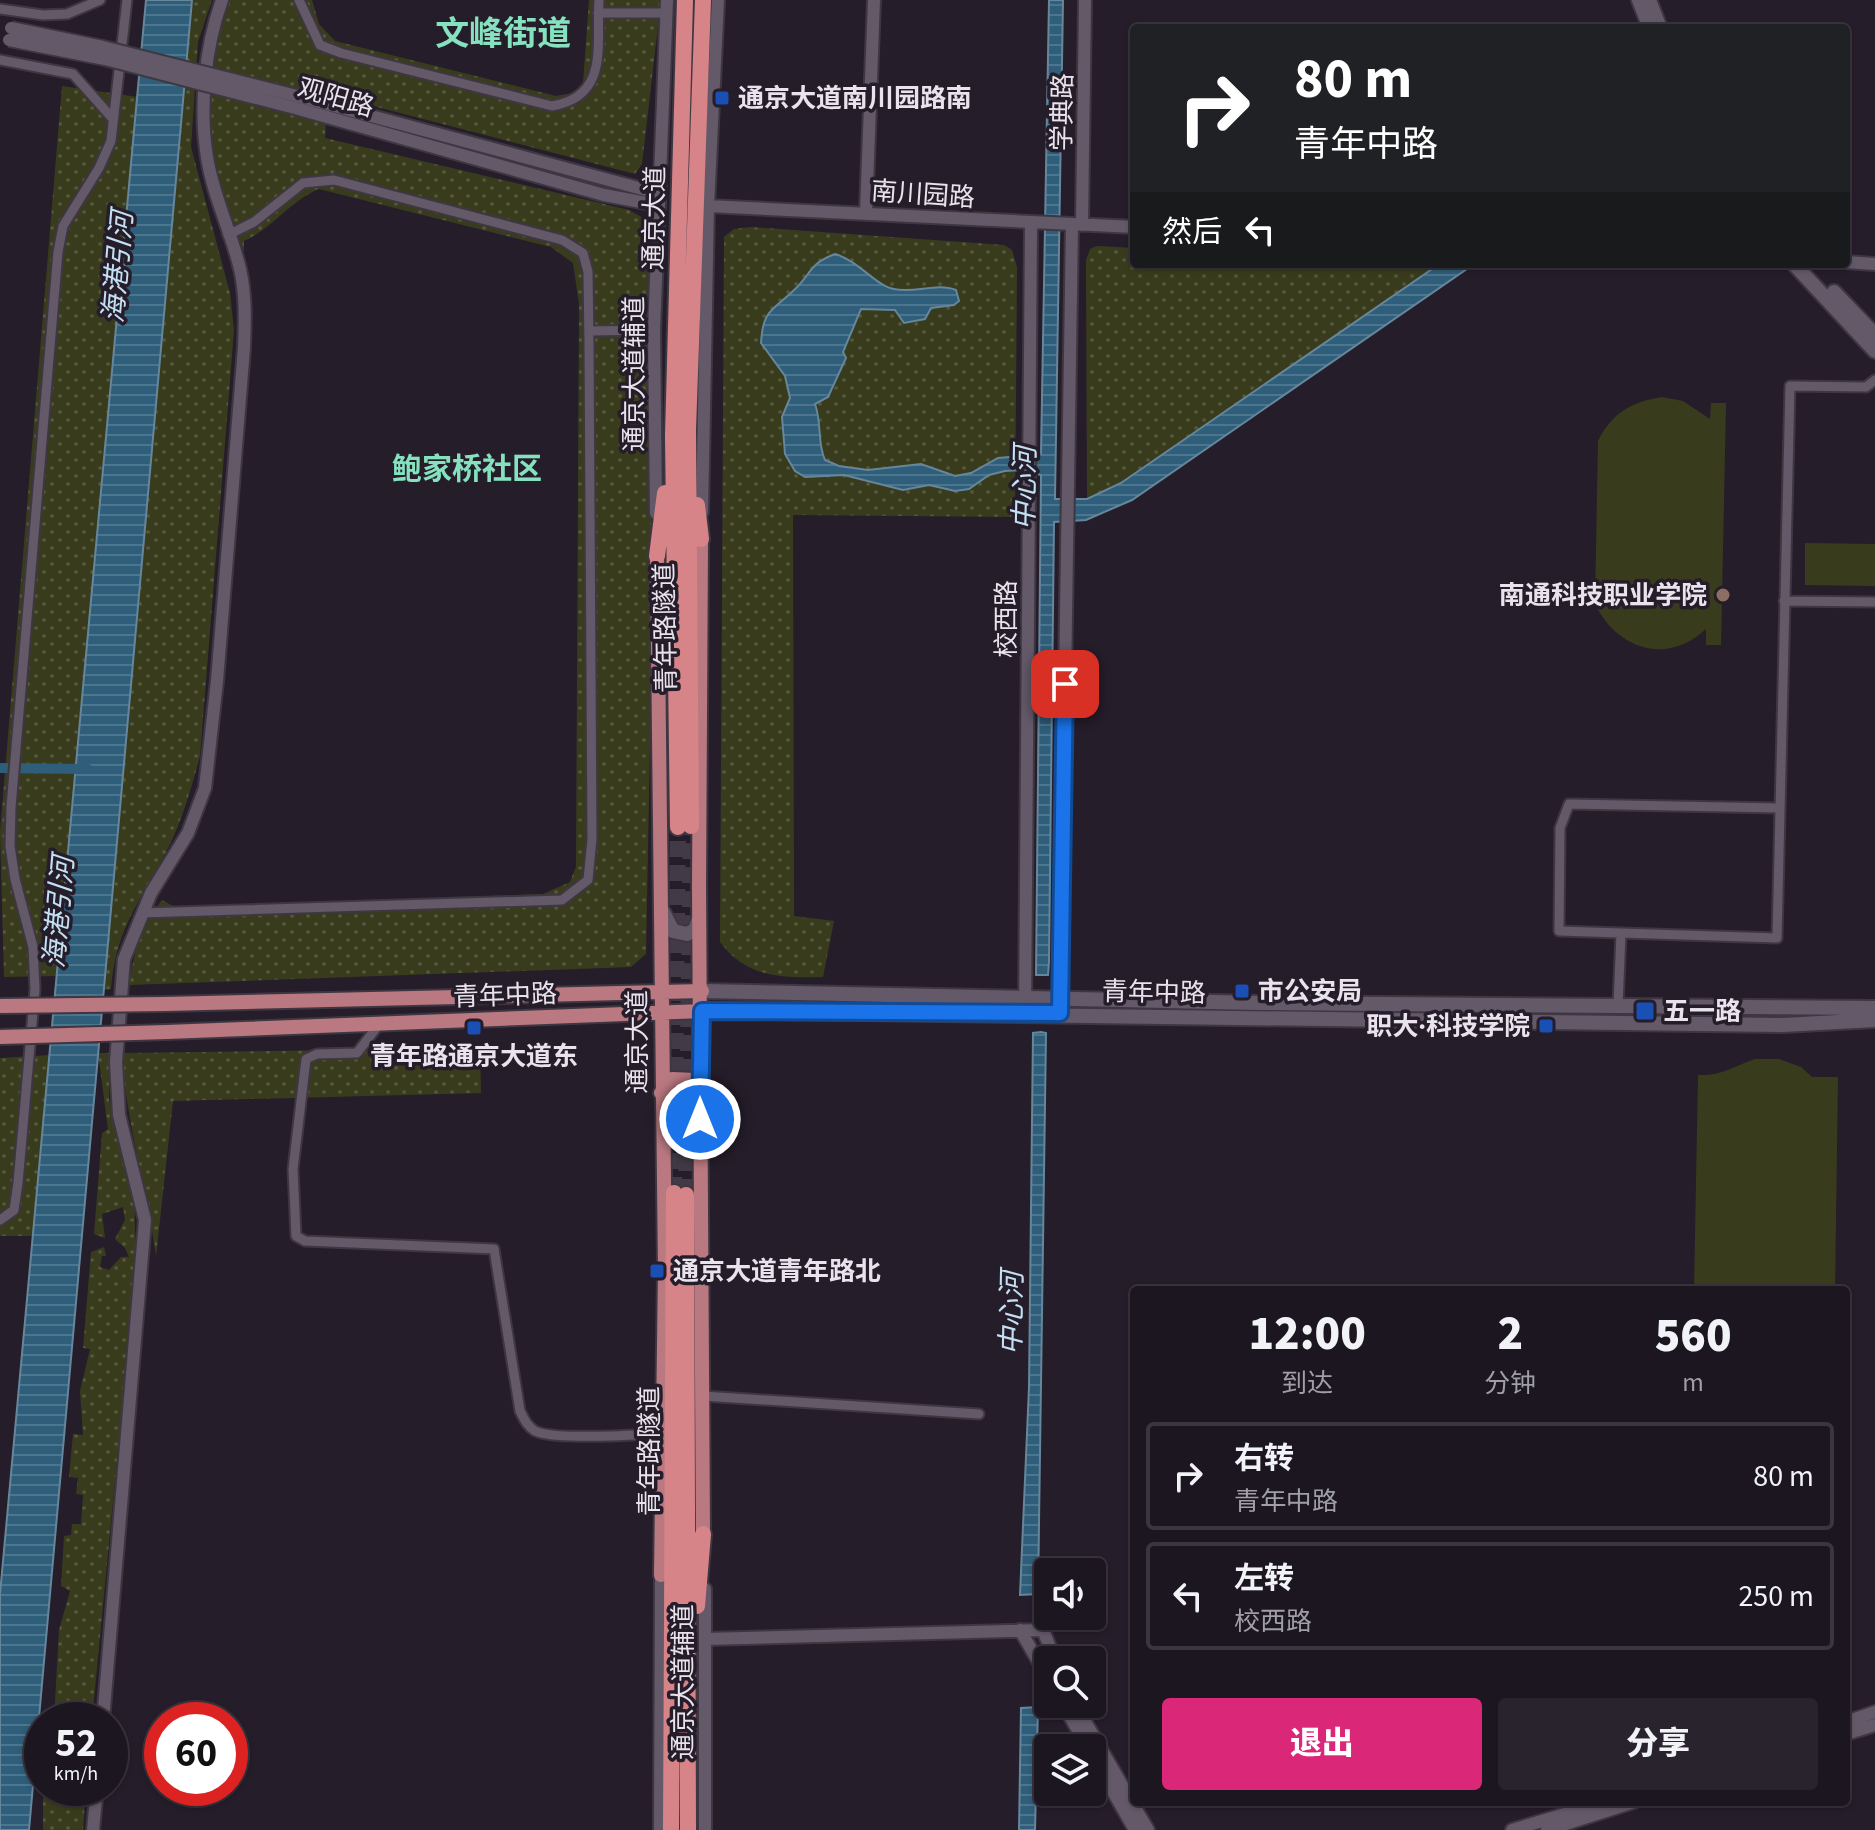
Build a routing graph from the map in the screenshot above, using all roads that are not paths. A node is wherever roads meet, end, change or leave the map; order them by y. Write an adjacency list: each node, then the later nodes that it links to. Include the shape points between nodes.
1 (100, 0): 14 (street, via 67,14)
2 (127, 0): 20 (street)
3 (222, 0): 27 (street, via 212,26 204,114 207,158)
4 (299, 0): 15 (street, via 320,45 552,106 570,103 592,82)
5 (599, 0): 15 (street)
6 (685, 0): 37 (highway, 通京大道)
7 (703, 0): 37 (highway, 通京大道)
8 (718, 0): 22 (street)
9 (874, 0): 23 (street)
10 (1085, 0): 25 (street, 学典路)
11 (1639, 0): 16 (main road)
12 (1649, 0): 17 (main road)
13 (666, 6): 15 (street); 21 (street, 通京大道辅道)
14 (0, 9)
15 (598, 13)
16 (1648, 24)
17 (1658, 24)
18 (5, 34): 21 (street, 观阳路, bridge, via 103,47)
19 (0, 60): 20 (street, via 73,74)
20 (113, 119): 64 (street, via 111,141 63,226 58,252 11,807 10,846 33,947 35,989 14,1210)
21 (657, 199): 32 (street, 通京大道辅道)
22 (708, 206): 23 (street, 南川园路); 38 (street)
23 (866, 212): 24 (street, 南川园路)
24 (1035, 224): 25 (street, 南川园路); 50 (street, 校西路)
25 (1074, 225): 26 (street, 南川园路); 53 (street)
26 (1130, 227)
27 (228, 235): 33 (street, via 315,179 562,240 583,253); 45 (street, via 246,306 205,788 188,833)
28 (1850, 262): 29 (street)
29 (1875, 264)
30 (1798, 268): 35 (main road)
31 (1808, 268): 34 (main road)
32 (654, 330): 33 (street); 39 (street, 通京大道辅道)
33 (589, 331): 45 (street, via 588,880 562,900)
34 (1875, 335)
35 (1875, 351)
36 (1875, 380): 40 (street, via 1866,387 1790,386)
37 (680, 433): 38 (highway); 39 (highway); 43 (highway, 青年路隧道)
38 (701, 539): 46 (main road)
39 (657, 556): 44 (main road, 通京大道)
40 (1784, 601): 41 (street); 42 (street)
41 (1875, 602)
42 (1779, 808): 47 (street, via 1777,938); 47 (street, via 1569,804 1560,828 1559,931)
43 (684, 827)
44 (663, 912): 46 (main road, via 673,931 682,934 695,930); 48 (main road, 通京大道)
45 (142, 913): 74 (street, via 124,959 116,1062 119,1115 145,1220)
46 (699, 919): 49 (main road)
47 (1621, 933): 51 (street)
48 (661, 991): 49 (main road, 青年中路); 52 (main road, 青年中路, bridge); 56 (main road, 通京大道)
49 (702, 991): 50 (main road, 青年中路); 55 (main road)
50 (1026, 998): 53 (main road, 青年中路); 57 (street, 校西路)
51 (1618, 1005): 53 (main road, 青年中路); 54 (main road, 青年中路)
52 (0, 1006)
53 (1060, 1006): 57 (main road, 青年中路); 58 (main road, 青年中路, via 1783,1025)
54 (1875, 1008)
55 (702, 1011): 56 (main road, 青年中路); 57 (main road, 青年中路); 61 (main road)
56 (661, 1012): 59 (main road, 青年中路); 62 (main road, 通京大道)
57 (1025, 1014)
58 (1875, 1020)
59 (380, 1023): 60 (main road, 青年中路, bridge); 67 (street, via 357,1053 306,1059 293,1169 296,1236 305,1241 494,1249 520,1411 527,1425 556,1435)
60 (0, 1037)
61 (700, 1089): 62 (main road, via 695,1080 672,1079); 65 (main road)
62 (661, 1093): 67 (main road, 通京大道)
63 (680, 1194): 75 (highway, 青年路隧道)
64 (0, 1220)
65 (703, 1396): 66 (street); 68 (main road)
66 (979, 1414)
67 (663, 1434): 69 (main road, 通京大道)
68 (703, 1534): 71 (street, 通京大道辅道); 75 (highway)
69 (661, 1575): 75 (highway); 88 (street, 通京大道辅道)
70 (1020, 1630): 71 (street); 72 (street, via 1043,1630); 73 (street)
71 (706, 1639): 91 (street, 通京大道辅道)
72 (1049, 1646)
73 (1034, 1654)
74 (105, 1702)
75 (680, 1708): 89 (highway); 90 (highway)
76 (1875, 1712): 78 (street)
77 (1083, 1718): 82 (street)
78 (1850, 1721)
79 (1875, 1725): 80 (street)
80 (1850, 1733)
81 (1106, 1779): 92 (street)
82 (1130, 1799)
83 (95, 1806): 87 (street)
84 (1134, 1806): 93 (street)
85 (1601, 1806): 94 (street)
86 (1603, 1806): 95 (street)
87 (93, 1830)
88 (660, 1830)
89 (671, 1830)
90 (688, 1830)
91 (705, 1830)
92 (1135, 1830)
93 (1148, 1830)
94 (1512, 1830)
95 (1547, 1830)

